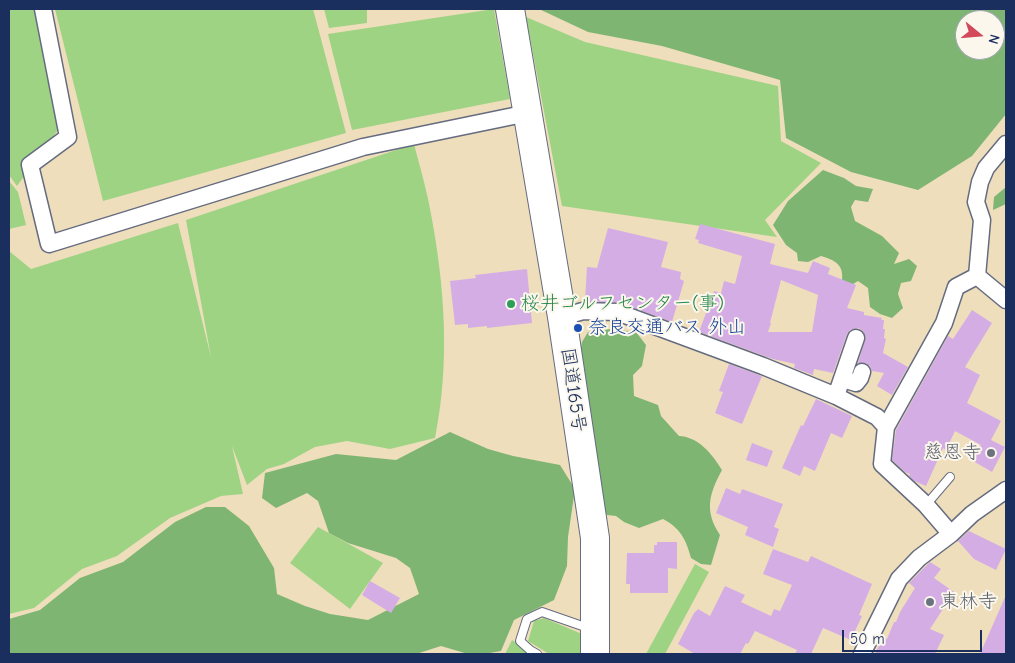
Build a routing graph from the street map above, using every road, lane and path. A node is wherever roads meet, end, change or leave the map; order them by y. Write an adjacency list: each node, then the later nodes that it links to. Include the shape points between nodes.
1 (43, 9): 3 (street, via 68,137 30,165 49,244 363,147)
2 (510, 9): 3 (highway, 国道165号)
3 (528, 114): 7 (highway, 国道165号)
4 (1006, 144): 5 (street, via 986,168 980,182 976,202 982,220)
5 (977, 276): 6 (street); 12 (street, via 956,287 944,323)
6 (1006, 300)
7 (562, 316): 11 (street, via 583,311 617,312); 17 (highway, 国道165号, via 595,538)
8 (856, 338): 10 (street)
9 (862, 372): 10 (street, via 856,383)
10 (843, 379): 11 (street)
11 (836, 396): 12 (street, via 877,417)
12 (886, 427): 15 (street, via 882,464)
13 (950, 477): 15 (lane)
14 (1006, 490): 16 (street)
15 (926, 505): 16 (street)
16 (951, 534): 19 (street, via 899,578)
17 (595, 642): 18 (lane, via 542,612 527,619 520,641)
18 (537, 654)
19 (862, 654)

